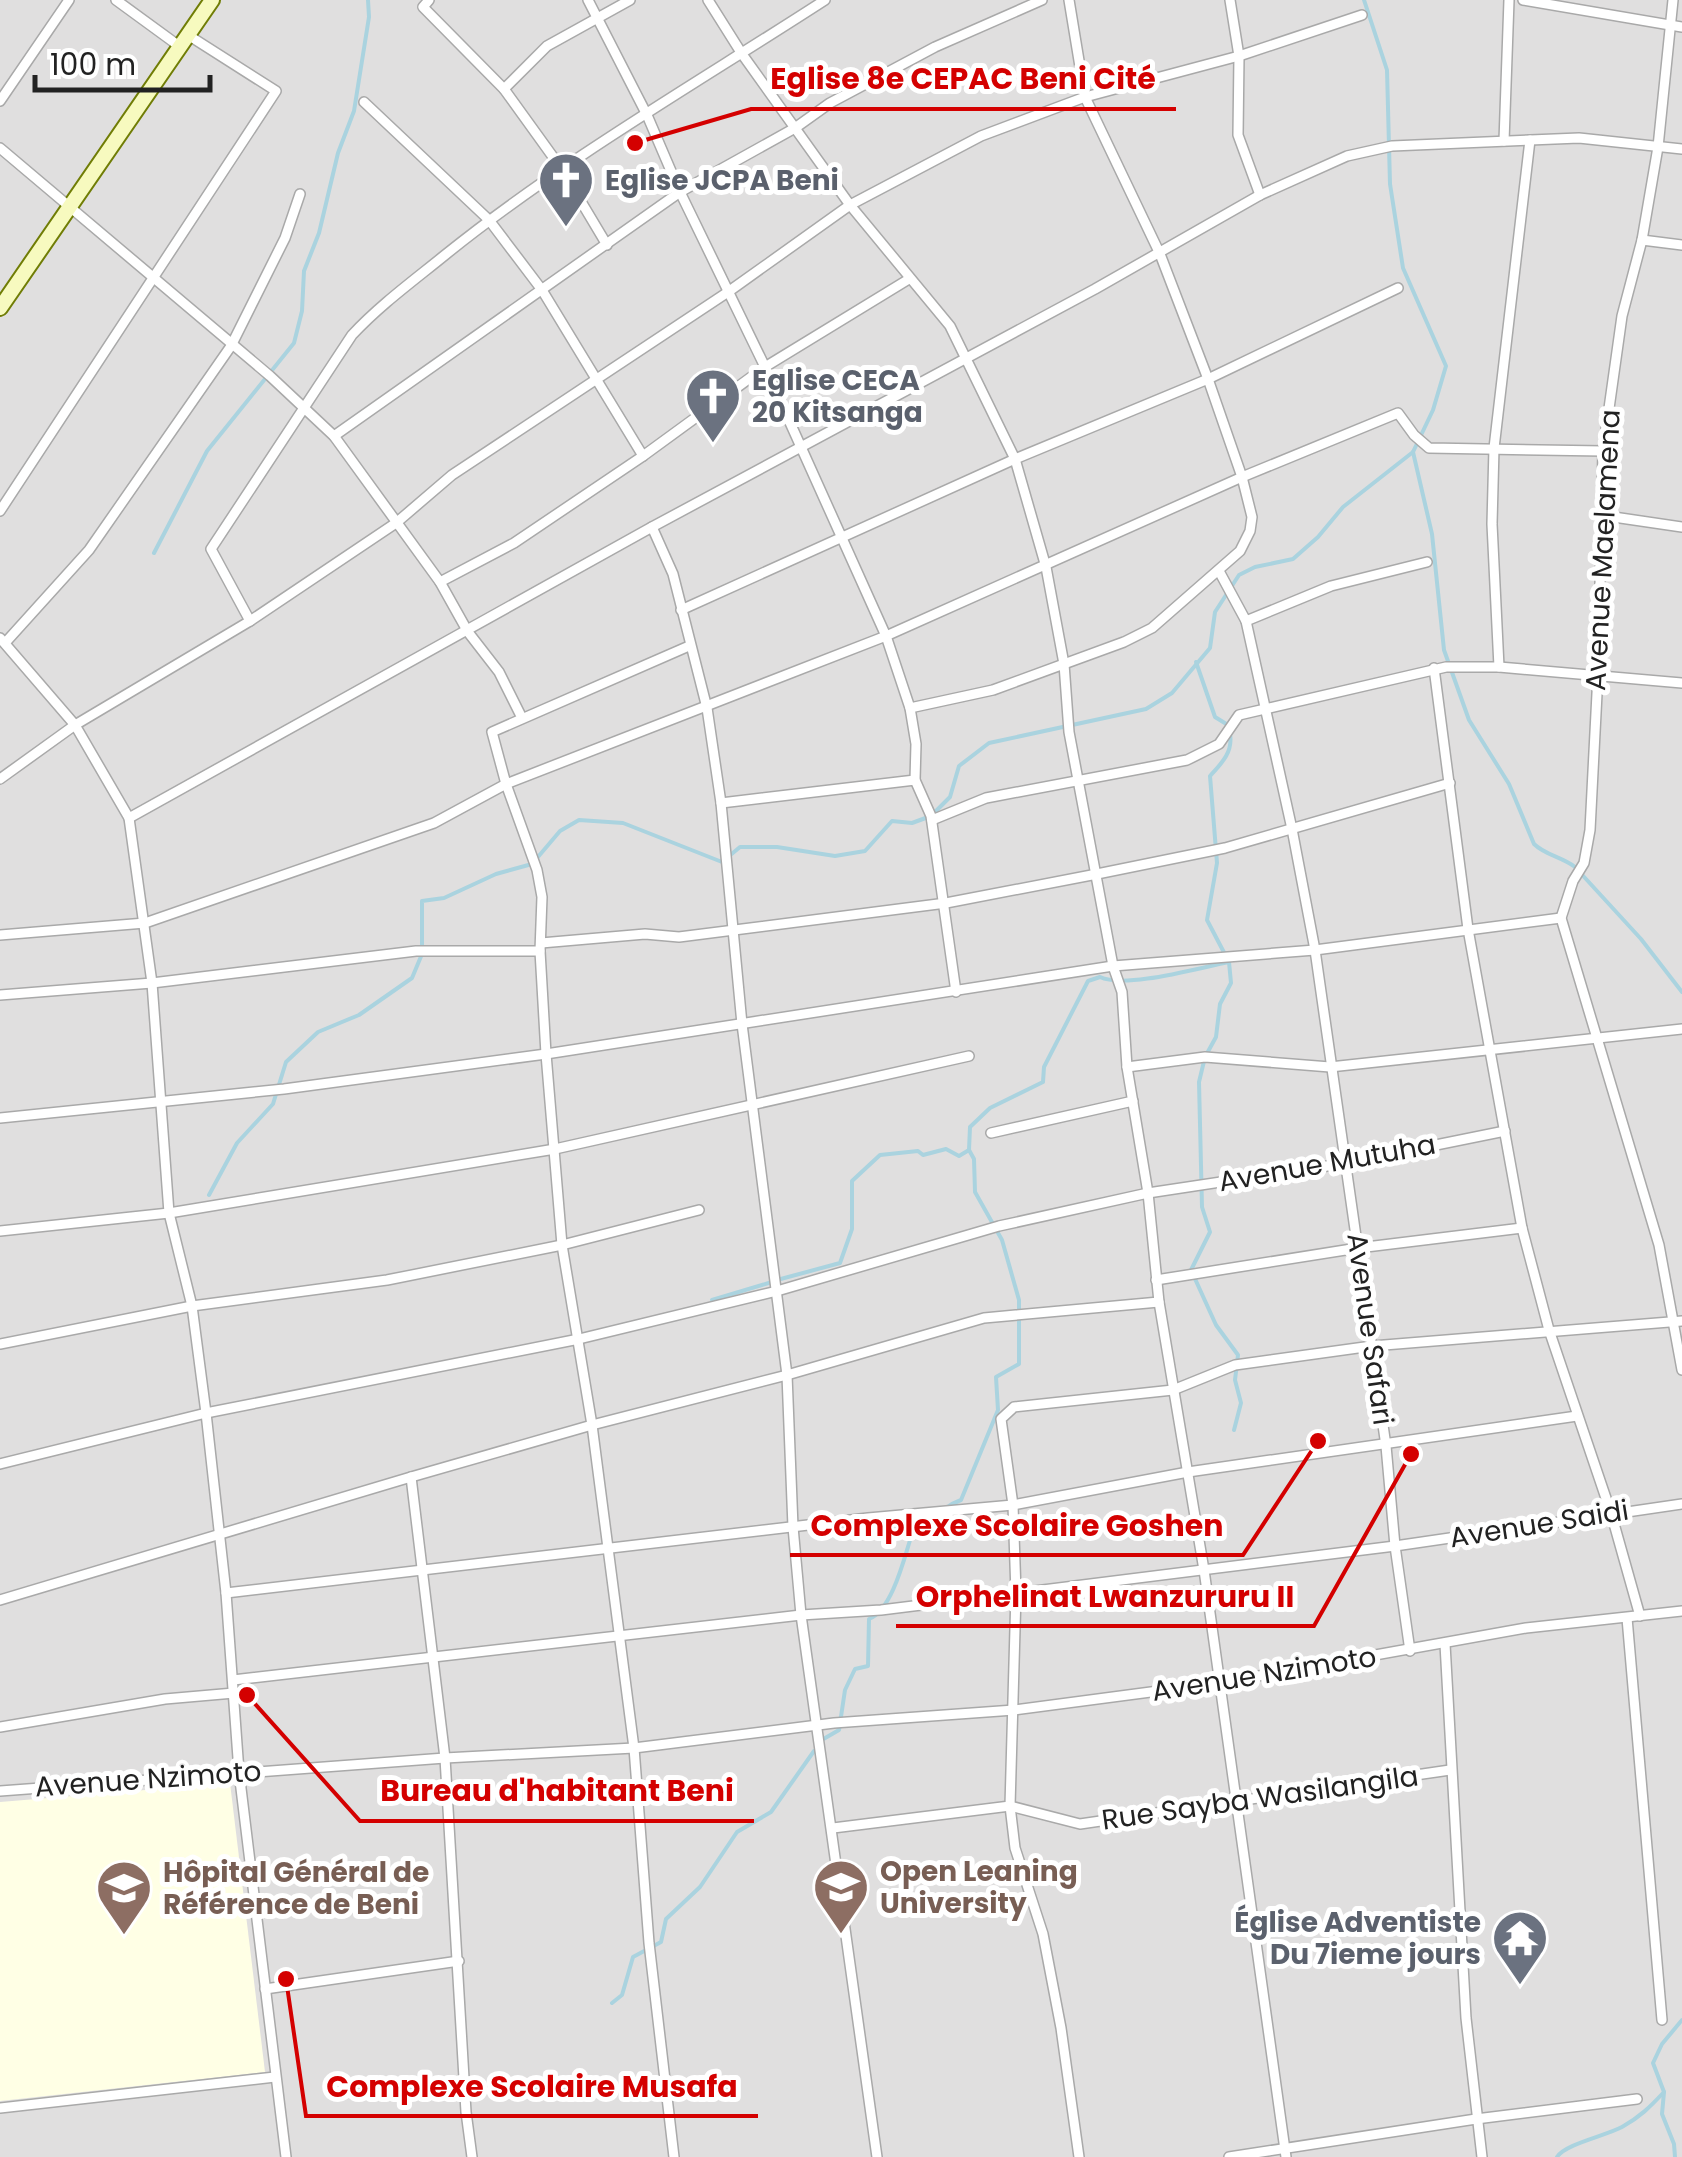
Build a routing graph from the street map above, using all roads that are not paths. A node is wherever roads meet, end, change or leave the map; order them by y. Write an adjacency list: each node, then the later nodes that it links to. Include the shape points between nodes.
1 (69, 0): 23 (street)
2 (116, 0): 18 (street)
3 (212, 0): 18 (street)
4 (429, 0): 21 (street, via 423,6)
5 (588, 0): 16 (street)
6 (630, 0): 16 (street)
7 (708, 0): 19 (street)
8 (825, 0): 19 (street)
9 (1042, 0): 26 (street, via 934,47)
10 (1069, 0): 22 (street)
11 (1230, 0): 20 (street)
12 (1509, 0): 27 (street)
13 (1523, 0): 17 (street)
14 (1672, 0): 17 (street)
15 (1362, 15): 20 (street)
16 (597, 18): 21 (street, via 547,46); 25 (street)
17 (1676, 27): 29 (street)
18 (184, 40): 37 (street); 43 (street, via 276,91)
19 (742, 54): 25 (street); 26 (street)
20 (1239, 56): 22 (street); 35 (street, via 1238,136)
21 (504, 89): 32 (street)
22 (1085, 97): 36 (street, via 981,136); 42 (street)
23 (0, 101)
24 (364, 102): 38 (street)
25 (647, 116): 32 (street); 33 (street)
26 (795, 128): 33 (street); 36 (street)
27 (1504, 140): 28 (street); 35 (street, via 1390,146 1347,156)
28 (1530, 140): 29 (street); 57 (street)
29 (1658, 147): 31 (street); 39 (street)
30 (0, 148): 37 (street)
31 (1682, 149)
32 (561, 168): 38 (street); 41 (street)
33 (680, 192): 41 (street); 47 (street)
34 (300, 194): 49 (street)
35 (1260, 194): 42 (street)
36 (850, 205): 44 (street); 47 (street)
37 (72, 207): 43 (street); 48 (street)
38 (488, 220): 46 (street); 54 (street, via 370,316)
39 (1642, 240): 40 (street); 58 (street, Avenue Maelamena, via 1622,316)
40 (1682, 244)
41 (607, 246): 46 (street)
42 (1160, 254): 50 (street); 53 (street)
43 (153, 278): 49 (street); 62 (street)
44 (909, 279): 50 (street); 51 (street)
45 (1398, 288): 53 (street)
46 (542, 290): 52 (street); 55 (street)
47 (728, 292): 51 (street); 52 (street)
48 (0, 308)
49 (231, 346): 54 (street); 77 (street, via 89,550)
50 (969, 359): 56 (street); 60 (street)
51 (766, 366): 56 (street); 59 (street)
52 (595, 379): 59 (street); 64 (street, via 452,476)
53 (1208, 379): 60 (street); 61 (street)
54 (304, 405): 55 (street); 73 (street, via 210,549)
55 (334, 436): 64 (street)
56 (803, 448): 66 (street); 67 (street)
57 (1494, 448): 58 (street); 61 (street, via 1426,445 1398,413); 80 (street)
58 (1603, 451): 63 (street, Avenue Maelamena)
59 (644, 456): 71 (street, via 514,543)
60 (1015, 459): 67 (street); 69 (street)
61 (1242, 477): 69 (street); 70 (street, via 1250,531)
62 (0, 511)
63 (1600, 515): 65 (street); 82 (street, Avenue Maelamena)
64 (396, 523): 71 (street); 73 (street)
65 (1682, 527)
66 (652, 528): 72 (street); 75 (street)
67 (844, 537): 72 (street); 76 (street)
68 (1426, 562): 74 (street, via 1331,586)
69 (1046, 567): 76 (street); 79 (street)
70 (1219, 571): 74 (street, Avenue Safari); 79 (street, via 1152,628)
71 (440, 582): 75 (street)
72 (681, 610): 78 (street)
73 (250, 620): 88 (street)
74 (1246, 621): 86 (street, Avenue Safari)
75 (468, 632): 87 (street); 95 (street)
76 (886, 636): 84 (street); 85 (street)
77 (3, 640): 88 (street)
78 (689, 646): 84 (street); 87 (street)
79 (1064, 664): 85 (street, via 992,690); 91 (street)
80 (1500, 667): 81 (street); 82 (street)
81 (1434, 668): 86 (street); 92 (street)
82 (1598, 674): 83 (street); 100 (street, Avenue Maelamena, via 1590,830)
83 (1682, 684)
84 (706, 708): 93 (street); 94 (street)
85 (910, 708): 90 (street)
86 (1266, 710): 91 (street, via 1240,715 1219,744 1187,760); 97 (street, Avenue Safari)
87 (522, 718): 93 (street, via 492,732)
88 (75, 725): 89 (street); 95 (street)
89 (0, 779)
90 (915, 780): 94 (street); 96 (street)
91 (1078, 783): 96 (street, via 986,798); 98 (street)
92 (1450, 783): 97 (street); 102 (street)
93 (506, 784): 101 (street, via 434,823); 105 (street, via 538,870)
94 (722, 802): 103 (street)
95 (130, 818): 101 (street)
96 (932, 820): 99 (street)
97 (1292, 829): 98 (street); 106 (street, Avenue Safari)
98 (1096, 874): 99 (street); 107 (street)
99 (946, 903): 103 (street); 109 (street)
100 (1561, 918): 102 (street); 113 (street)
101 (146, 923): 104 (street); 108 (street)
102 (1468, 929): 106 (street); 114 (street)
103 (732, 931): 105 (street); 111 (street)
104 (0, 935)
105 (541, 947): 108 (street, via 421,951); 115 (street)
106 (1315, 950): 107 (street); 118 (street, Avenue Safari)
107 (1112, 966): 109 (street); 117 (street, via 1122,992)
108 (152, 983): 110 (street); 120 (street)
109 (956, 992): 111 (street)
110 (0, 994)
111 (742, 1024): 115 (street); 121 (street)
112 (1682, 1028): 113 (street)
113 (1598, 1038): 114 (street); 138 (street)
114 (1490, 1052): 118 (street); 123 (street)
115 (546, 1054): 120 (street); 125 (street)
116 (969, 1056): 121 (street)
117 (1128, 1067): 118 (street, via 1205,1056); 119 (street)
118 (1330, 1067): 126 (street, Avenue Safari)
119 (1133, 1100): 124 (street); 127 (street)
120 (162, 1102): 122 (street); 129 (street)
121 (751, 1102): 125 (street); 135 (street)
122 (0, 1118)
123 (1505, 1131): 126 (street, Avenue Mutuha); 130 (street)
124 (991, 1133)
125 (555, 1149): 129 (street); 132 (street)
126 (1347, 1163): 127 (street, Avenue Mutuha); 133 (street, Avenue Safari)
127 (1148, 1192): 134 (street); 135 (street, Avenue Mutuha, via 994,1227)
128 (698, 1210): 132 (street)
129 (168, 1212): 131 (street); 137 (street)
130 (1522, 1228): 133 (street); 139 (street)
131 (0, 1231)
132 (562, 1245): 137 (street, via 387,1280); 140 (street)
133 (1358, 1248): 134 (street); 142 (street, Avenue Safari)
134 (1156, 1280): 136 (street)
135 (777, 1290): 140 (street, Avenue Mutuha); 144 (street)
136 (1158, 1302): 144 (street, via 984,1318); 145 (street)
137 (192, 1306): 141 (street); 146 (street)
138 (1678, 1321): 139 (street); 143 (street)
139 (1549, 1330): 142 (street); 147 (street)
140 (579, 1339): 146 (street, Avenue Mutuha); 148 (street)
141 (0, 1344)
142 (1372, 1346): 145 (street, via 1238,1364); 149 (street, Avenue Safari)
143 (1682, 1370)
144 (787, 1375): 148 (street); 156 (street)
145 (1174, 1390): 151 (street); 154 (street, via 1014,1407 1001,1418)
146 (206, 1413): 150 (street, Avenue Mutuha); 157 (street)
147 (1577, 1416): 149 (street); 155 (street)
148 (592, 1426): 152 (street); 159 (street)
149 (1386, 1446): 151 (street); 158 (street, Avenue Safari)
150 (0, 1464)
151 (1188, 1472): 154 (street); 161 (street)
152 (411, 1477): 157 (street); 160 (street)
153 (1682, 1504): 155 (street, Avenue Saidi)
154 (1013, 1505): 156 (street); 163 (street)
155 (1611, 1513): 158 (street, Avenue Saidi); 167 (street)
156 (793, 1527): 159 (street); 166 (street)
157 (218, 1535): 162 (street); 164 (street)
158 (1395, 1546): 161 (street, Avenue Saidi); 171 (street, Avenue Safari)
159 (609, 1548): 160 (street); 169 (street)
160 (422, 1569): 162 (street); 172 (street)
161 (1204, 1570): 163 (street, Avenue Saidi); 174 (street)
162 (226, 1593): 173 (street)
163 (1016, 1594): 166 (street, Avenue Saidi); 176 (street)
164 (0, 1600)
165 (1682, 1611): 167 (street, Avenue Nzimoto)
166 (801, 1615): 169 (street, Avenue Saidi); 178 (street)
167 (1640, 1616): 168 (street, Avenue Nzimoto)
168 (1627, 1618): 170 (street, Avenue Nzimoto); 189 (street)
169 (619, 1636): 172 (street, Avenue Saidi); 179 (street)
170 (1445, 1644): 171 (street, Avenue Nzimoto); 181 (street)
171 (1410, 1650): 174 (street, Avenue Nzimoto)
172 (432, 1656): 173 (street, Avenue Saidi); 180 (street)
173 (233, 1680): 175 (street)
174 (1219, 1683): 176 (street, Avenue Nzimoto); 184 (street)
175 (234, 1693): 177 (street); 182 (street)
176 (1014, 1710): 178 (street, Avenue Nzimoto); 185 (street)
177 (0, 1727)
178 (816, 1727): 179 (street, Avenue Nzimoto); 186 (street)
179 (634, 1748): 180 (street, Avenue Nzimoto); 197 (street)
180 (445, 1758): 182 (street, Avenue Nzimoto); 187 (street)
181 (1450, 1770): 184 (street, Rue Sayba Wasilangila); 193 (street)
182 (239, 1772): 183 (street, Avenue Nzimoto); 188 (street)
183 (0, 1790)
184 (1235, 1803): 185 (street, Rue Sayba Wasilangila, via 1080,1824); 194 (street)
185 (1010, 1806): 186 (street, Rue Sayba Wasilangila); 199 (street, via 1062,2028)
186 (833, 1828): 198 (street)
187 (459, 1961): 188 (street); 196 (street)
188 (264, 1989): 190 (street)
189 (1662, 2020)
190 (275, 2077): 192 (street); 195 (street)
191 (1638, 2099): 193 (street)
192 (0, 2108)
193 (1476, 2119): 194 (street); 201 (street)
194 (1286, 2153): 200 (street)
195 (286, 2157)
196 (472, 2157)
197 (674, 2157)
198 (877, 2157)
199 (1079, 2157)
200 (1229, 2157)
201 (1482, 2157)

